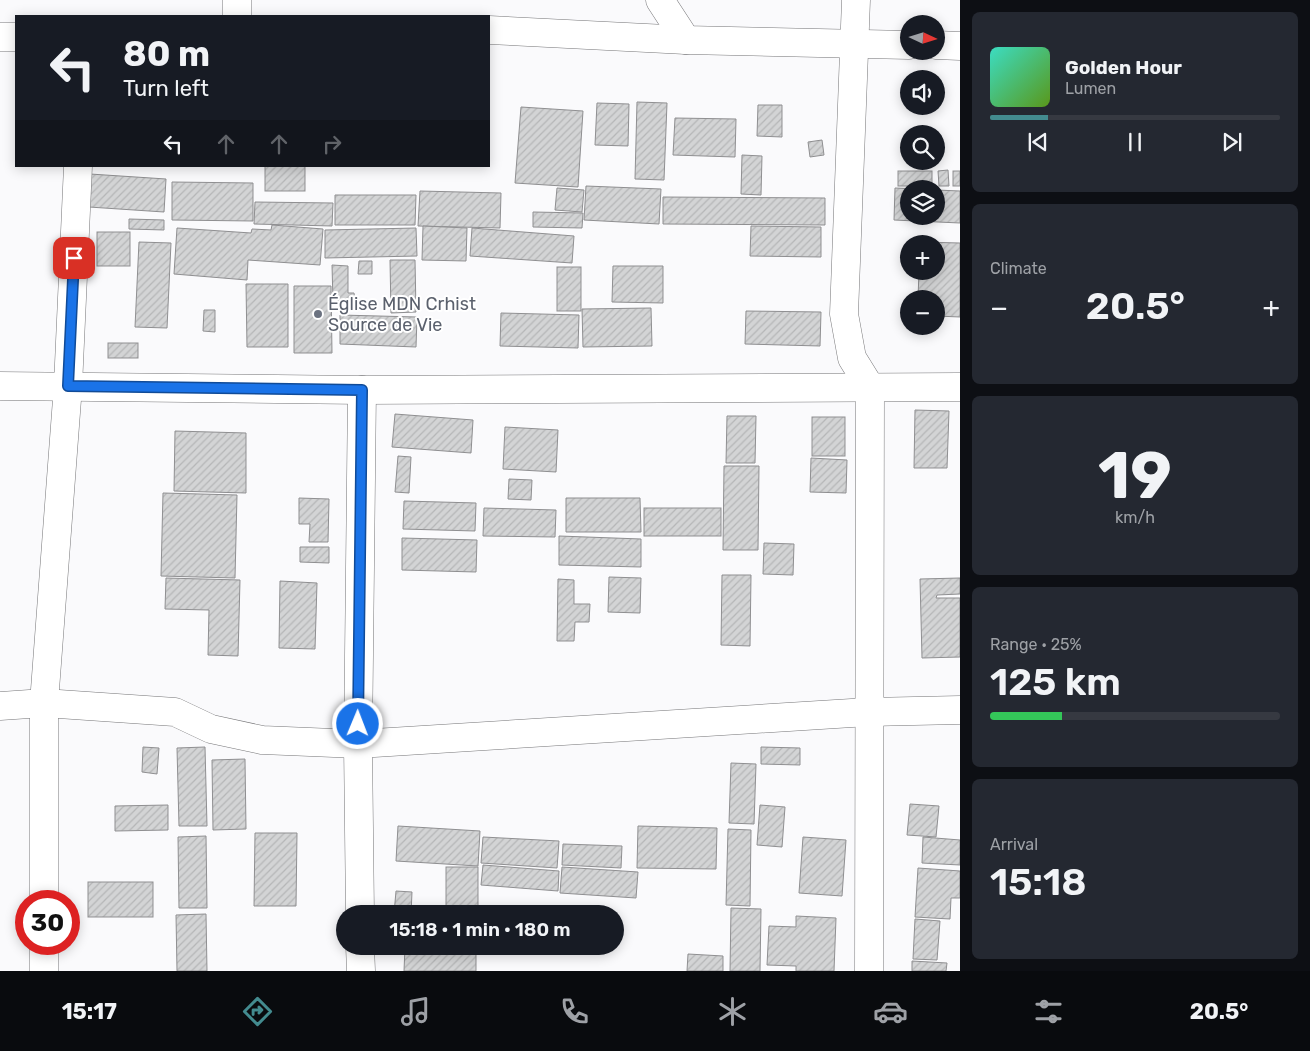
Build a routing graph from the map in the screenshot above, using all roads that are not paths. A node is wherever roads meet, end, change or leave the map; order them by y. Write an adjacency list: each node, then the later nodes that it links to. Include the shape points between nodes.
1 (237, 0): 4 (street)
2 (660, 0): 8 (street)
3 (856, 0): 9 (street)
4 (236, 15)
5 (490, 30): 8 (street)
6 (0, 37): 7 (street)
7 (15, 37)
8 (686, 40): 9 (street)
9 (855, 44): 10 (street); 16 (street, via 844,314 852,358)
10 (900, 45)
11 (945, 46): 12 (street)
12 (960, 46)
13 (78, 167): 15 (street)
14 (0, 386): 15 (street)
15 (68, 386): 18 (street); 19 (street)
16 (870, 387): 17 (street); 18 (street); 22 (street)
17 (960, 387)
18 (362, 390): 23 (street)
19 (44, 702): 20 (street); 23 (street, via 175,712 211,729 262,740); 24 (street)
20 (0, 706)
21 (960, 710): 22 (street)
22 (868, 712): 23 (street); 30 (street)
23 (358, 744): 25 (street)
24 (44, 890)
25 (360, 905)
26 (44, 955): 28 (street)
27 (360, 955): 29 (street)
28 (44, 971)
29 (361, 971)
30 (869, 971)

